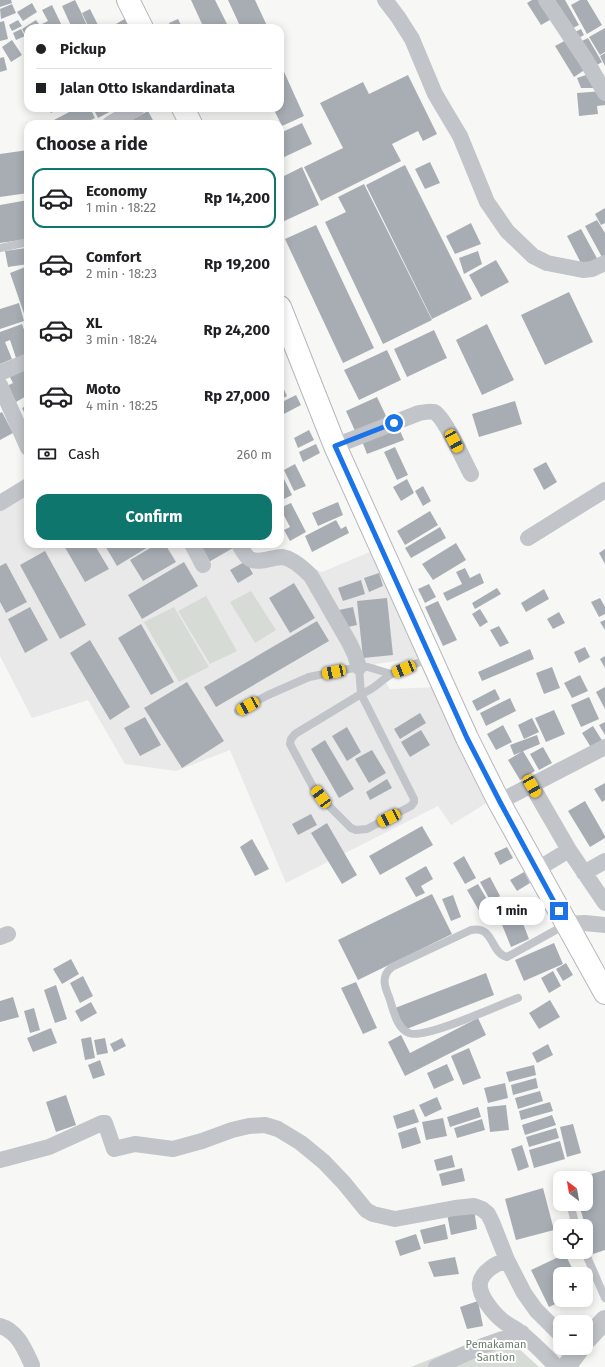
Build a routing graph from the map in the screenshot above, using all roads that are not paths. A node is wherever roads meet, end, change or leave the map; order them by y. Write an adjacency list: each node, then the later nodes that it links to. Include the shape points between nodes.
1 (128, 0): 4 (main road)
2 (385, 0): 10 (street, via 412,39 434,94 460,136 487,202 507,231 534,256 547,263 583,270)
3 (546, 0): 5 (street)
4 (139, 24)
5 (605, 94)
6 (130, 112): 7 (street)
7 (117, 120)
8 (24, 243): 9 (lane)
9 (0, 248)
10 (605, 263)
11 (285, 333): 16 (main road)
12 (24, 363): 13 (street)
13 (0, 373)
14 (0, 385): 15 (street)
15 (24, 439)
16 (335, 446): 17 (street, via 419,413 435,413 448,430); 25 (main road)
17 (471, 474)
18 (24, 488): 20 (street)
19 (605, 490): 21 (street)
20 (0, 503)
21 (528, 538)
22 (194, 548): 24 (street)
23 (241, 548): 26 (street, via 251,560 283,557 306,571 350,644)
24 (203, 565)
25 (431, 658): 27 (lane); 32 (main road, via 467,738)
26 (358, 667): 27 (lane, via 368,667); 28 (lane); 29 (lane, via 309,677)
27 (391, 674): 28 (lane, via 377,687)
28 (361, 694): 28 (lane, via 414,795 411,806 361,830 351,828 321,797 290,744 295,734)
29 (238, 711)
30 (605, 748): 31 (street)
31 (532, 786): 32 (street); 33 (street)
32 (500, 802): 35 (main road)
33 (569, 850): 35 (street); 36 (street)
34 (605, 861): 36 (street)
35 (536, 870): 38 (main road)
36 (584, 873): 37 (street)
37 (605, 903)
38 (566, 924): 39 (street); 40 (main road); 41 (lane, via 507,957 500,953 486,933 471,930 392,967 384,978 398,1021 404,1031 415,1035 455,1023)
39 (605, 925)
40 (605, 993)
41 (518, 998)
42 (0, 1160): 44 (street, via 49,1147 105,1123 114,1149 135,1144 173,1149 237,1128 265,1125 278,1129 324,1162 366,1210 373,1214 394,1219 455,1208 474,1206 482,1209 492,1222)
43 (588, 1259): 45 (lane)
44 (507, 1260): 48 (street, via 524,1293); 50 (street, via 494,1265 482,1278 480,1290 493,1312)
45 (605, 1298)
46 (605, 1320): 49 (street)
47 (0, 1326): 52 (street, via 20,1341)
48 (553, 1327)
49 (593, 1332)
50 (522, 1333): 53 (street, via 485,1345); 54 (street)
51 (574, 1355): 55 (street)
52 (32, 1365)
53 (436, 1367)
54 (557, 1367)
55 (566, 1367)

